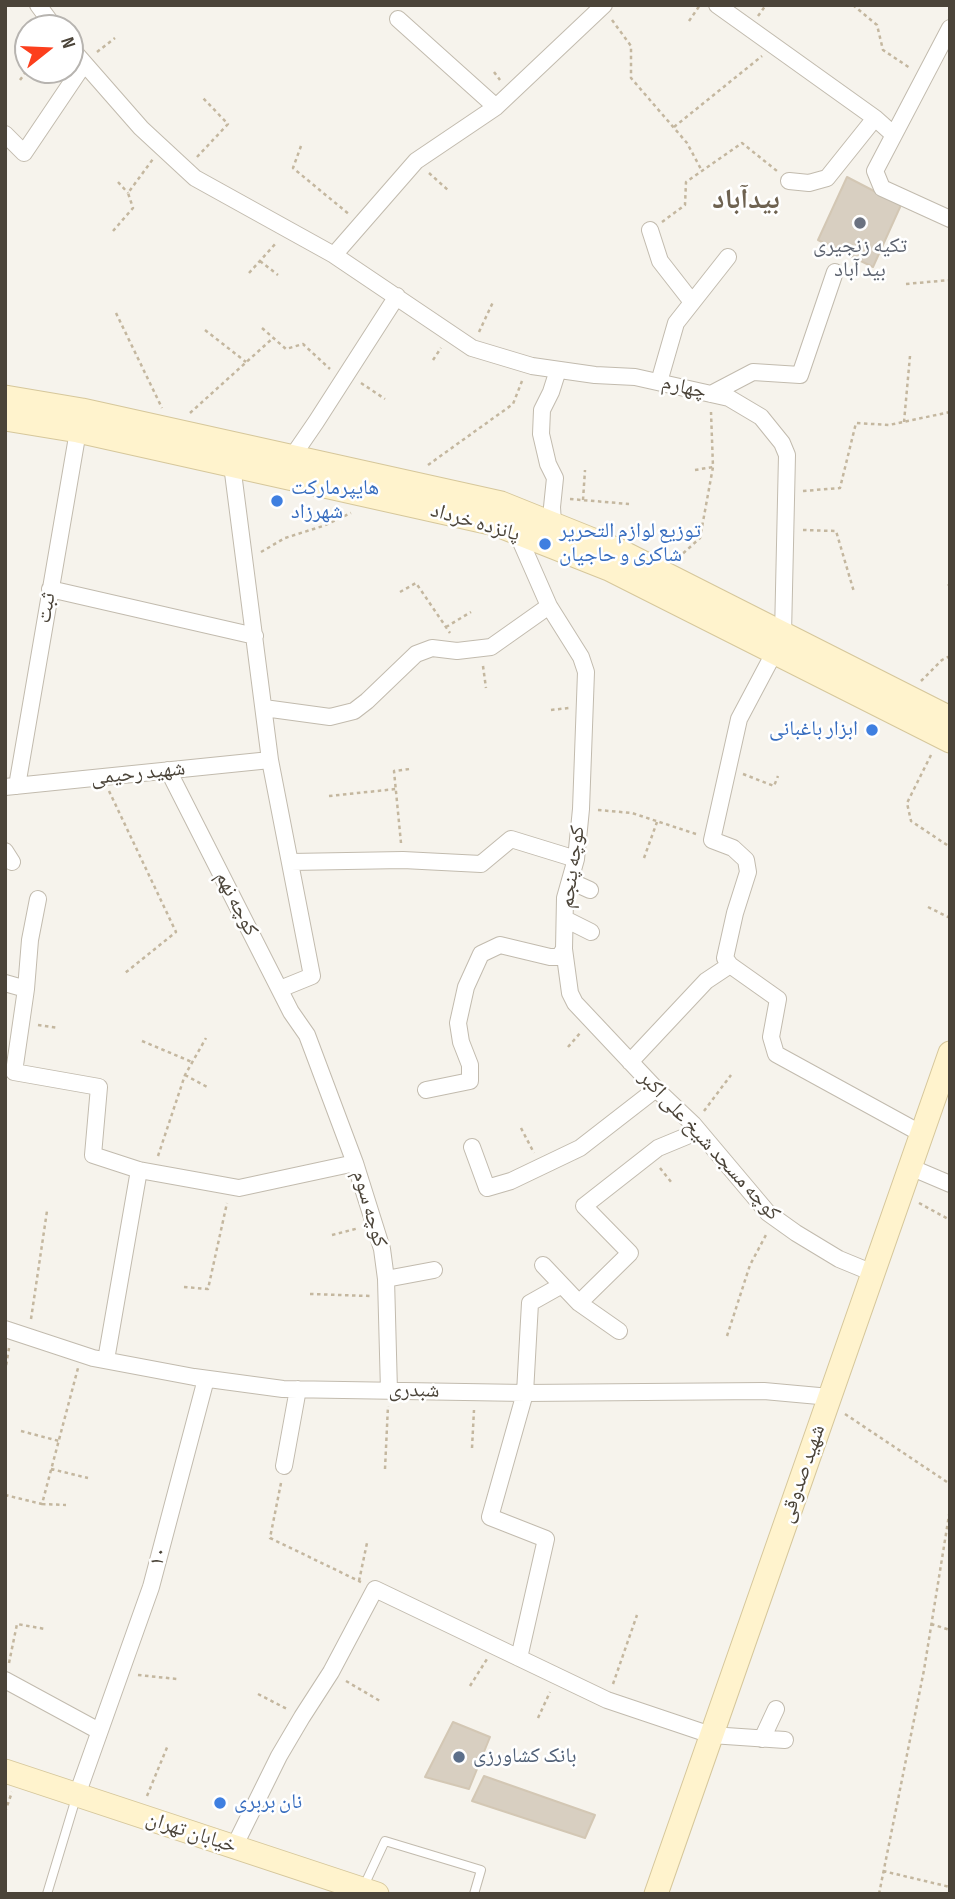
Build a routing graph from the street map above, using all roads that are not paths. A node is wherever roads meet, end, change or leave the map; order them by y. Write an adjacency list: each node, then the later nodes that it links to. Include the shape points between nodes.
1 (718, 5): 8 (street)
2 (603, 6): 7 (street)
3 (398, 19): 7 (street)
4 (950, 28): 10 (street)
5 (84, 64): 14 (street, چهارم, via 141,128 195,178)
6 (71, 84): 9 (street, via 24,153)
7 (496, 107): 14 (street, via 416,161)
8 (875, 118): 10 (street); 11 (street, via 827,178 809,183)
9 (5, 134)
10 (894, 135): 12 (street, via 875,171 882,188)
11 (789, 181)
12 (950, 219)
13 (650, 230): 18 (street, via 660,261)
14 (334, 255): 17 (street, چهارم)
15 (728, 257): 18 (street)
16 (835, 272): 21 (street, via 800,375 753,372)
17 (397, 296): 19 (street, چهارم, via 472,348); 25 (street)
18 (692, 302): 20 (street, via 676,323)
19 (558, 370): 20 (street, چهارم); 27 (street, via 542,410 541,433 555,478)
20 (659, 382): 21 (street, چهارم)
21 (711, 394): 32 (street, چهارم, via 729,398 761,417 787,455)
22 (5, 397): 25 (main road, پانزده خرداد)
23 (5, 418): 24 (main road, پانزده خرداد)
24 (78, 431): 26 (main road, پانزده خرداد); 29 (street, ثبت)
25 (292, 457): 27 (main road, پانزده خرداد, via 501,503)
26 (232, 465): 28 (main road, پانزده خرداد, via 495,524); 31 (street)
27 (553, 524): 32 (main road, پانزده خرداد, via 662,572)
28 (517, 533): 30 (street, کوچه پنجم); 32 (main road, پانزده خرداد)
29 (50, 589): 31 (street); 37 (street, ثبت)
30 (549, 606): 33 (street, via 491,647 432,648 416,654 354,711 330,716); 38 (street, کوچه پنجم, via 586,672)
31 (255, 636): 33 (street)
32 (779, 643): 34 (main road, پانزده خرداد); 34 (main road, پانزده خرداد, via 910,698); 46 (street, via 739,719 712,840 733,848 746,860 748,872 725,958)
33 (264, 708): 35 (street)
34 (947, 732)
35 (270, 760): 36 (street, شهید رحیمی); 39 (street)
36 (168, 770): 37 (street, شهید رحیمی); 49 (street, کوچه نهم)
37 (11, 787)
38 (576, 859): 39 (street, via 512,839 481,864); 40 (street, کوچه پنجم)
39 (291, 862): 49 (street, via 312,976)
40 (570, 881): 41 (street); 43 (street, کوچه پنجم)
41 (590, 890)
42 (38, 899): 48 (street)
43 (565, 919): 44 (street); 45 (street, کوچه پنجم)
44 (591, 932)
45 (564, 949): 52 (street, کوچه مسجد شیخ علی اکبر, via 575,1003); 54 (street, via 559,957 550,957 500,945 481,954 466,987 458,1023 470,1081)
46 (730, 965): 52 (street, via 706,981); 56 (street, via 778,999 771,1037 776,1054)
47 (5, 983): 48 (street)
48 (26, 989): 60 (street, via 14,1072 99,1087 93,1155)
49 (280, 989): 50 (street, کوچه نهم)
50 (307, 1035): 58 (street, کوچه سوم)
51 (950, 1054): 56 (main road, شهید صدوقی)
52 (630, 1062): 53 (street, کوچه مسجد شیخ علی اکبر)
53 (656, 1089): 55 (street, کوچه مسجد شیخ علی اکبر); 57 (street, via 580,1148 511,1181 487,1188)
54 (426, 1090)
55 (696, 1128): 64 (street, کوچه مسجد شیخ علی اکبر, via 768,1213 839,1259); 67 (street, via 658,1148 584,1206 630,1253)
56 (922, 1134): 59 (main road, شهید صدوقی)
57 (472, 1147)
58 (355, 1163): 60 (street, via 239,1188); 65 (street, کوچه سوم, via 382,1249)
59 (910, 1167): 61 (street); 64 (main road, شهید صدوقی)
60 (146, 1171): 70 (street)
61 (950, 1184)
62 (543, 1265): 66 (street)
63 (434, 1270): 65 (street)
64 (873, 1273): 75 (main road, شهید صدوقی)
65 (386, 1279): 73 (street, کوچه سوم)
66 (562, 1285): 67 (street); 74 (street, via 530,1303)
67 (579, 1303): 69 (street)
68 (8, 1330): 70 (street, شبدری)
69 (619, 1331)
70 (106, 1360): 71 (street, شبدری)
71 (206, 1379): 72 (street, شبدری); 80 (street, ۱۰, via 151,1587)
72 (298, 1389): 73 (street, شبدری); 76 (street)
73 (389, 1391): 74 (street, شبدری)
74 (525, 1393): 75 (street, شبدری, via 764,1391); 77 (street, via 491,1517 547,1539)
75 (829, 1400): 81 (main road, شهید صدوقی)
76 (284, 1466)
77 (519, 1658): 81 (street, via 607,1700); 86 (street, via 375,1589 279,1756)
78 (5, 1680): 80 (street)
79 (776, 1709): 82 (street)
80 (100, 1731): 85 (street, ۱۰)
81 (711, 1735): 82 (street); 90 (main road, شهید صدوقی)
82 (762, 1739): 83 (street)
83 (785, 1740)
84 (5, 1771): 85 (main road, خیابان تهران)
85 (76, 1795): 86 (main road, خیابان تهران); 88 (lane)
86 (234, 1847): 87 (main road, خیابان تهران)
87 (367, 1892): 89 (lane, via 386,1841 481,1870)
88 (47, 1894)
89 (474, 1894)
90 (656, 1894)

